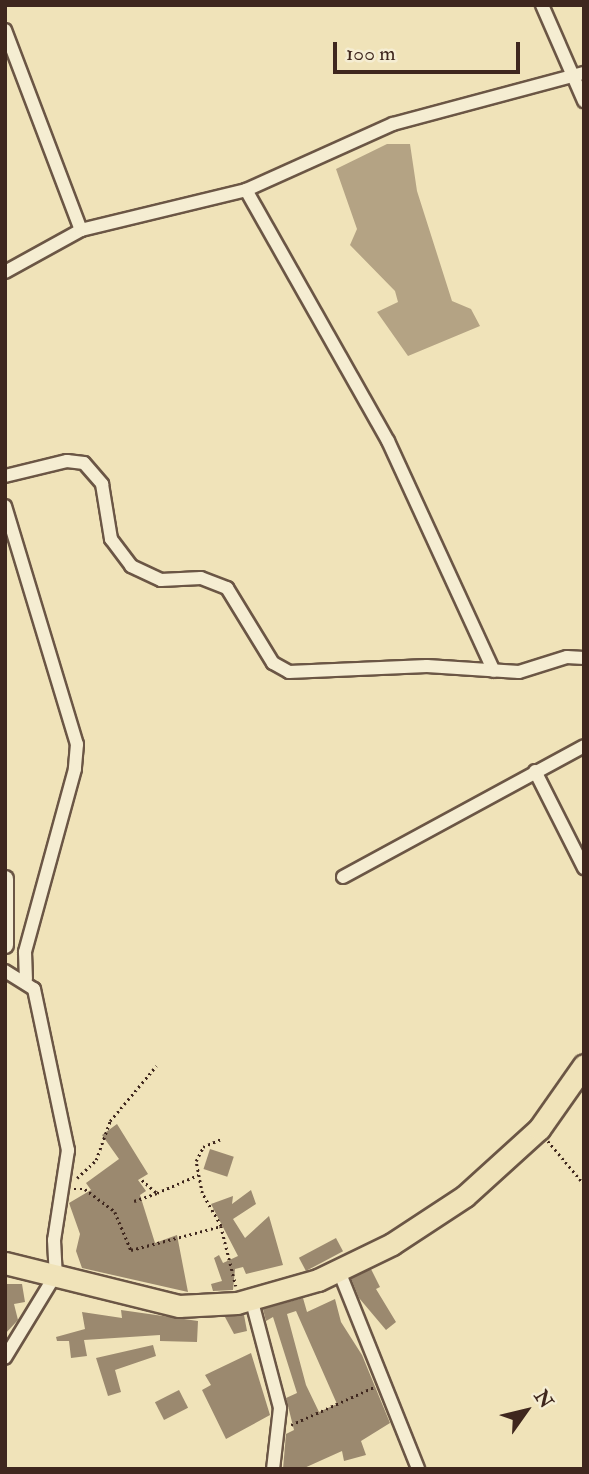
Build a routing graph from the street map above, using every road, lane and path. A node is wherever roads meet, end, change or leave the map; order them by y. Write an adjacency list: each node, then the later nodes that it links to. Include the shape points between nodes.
1 (542, 5): 3 (street)
2 (5, 30): 6 (street)
3 (578, 74): 4 (street); 5 (street, via 393,124)
4 (584, 102)
5 (246, 190): 6 (street); 11 (street, via 388,440)
6 (81, 230): 7 (street)
7 (5, 272)
8 (5, 476): 11 (street, via 67,461 84,463 102,484 111,539 131,566 161,580 201,578 227,588 266,654 289,672 428,666)
9 (5, 506): 19 (street, via 77,744 75,769 24,952)
10 (584, 658): 11 (street, via 567,657 519,672)
11 (494, 670)
12 (584, 746): 13 (street)
13 (535, 771): 14 (street); 15 (street)
14 (584, 868)
15 (343, 877)
16 (5, 879): 17 (street)
17 (5, 944)
18 (5, 971): 19 (street)
19 (26, 979): 27 (street, via 34,989 66,1126)
20 (584, 1065): 22 (main road)
21 (156, 1066): 27 (path, via 110,1121 96,1160)
22 (539, 1129): 26 (path); 33 (main road, via 465,1196)
23 (222, 1139): 24 (path, via 203,1147 196,1161)
24 (198, 1175): 29 (path); 31 (path)
25 (142, 1180): 29 (path)
26 (584, 1184)
27 (64, 1189): 34 (street, via 54,1240)
28 (85, 1189): 31 (path, via 115,1212 131,1251)
29 (157, 1193): 30 (path)
30 (134, 1200)
31 (221, 1226): 35 (path, via 236,1286)
32 (5, 1263): 34 (main road)
33 (339, 1271): 35 (main road); 37 (street)
34 (56, 1274): 35 (main road, via 179,1306); 36 (street)
35 (251, 1298): 38 (street, via 280,1408)
36 (5, 1358)
37 (383, 1382): 38 (path); 40 (street)
38 (279, 1431): 39 (street)
39 (273, 1469)
40 (418, 1469)

